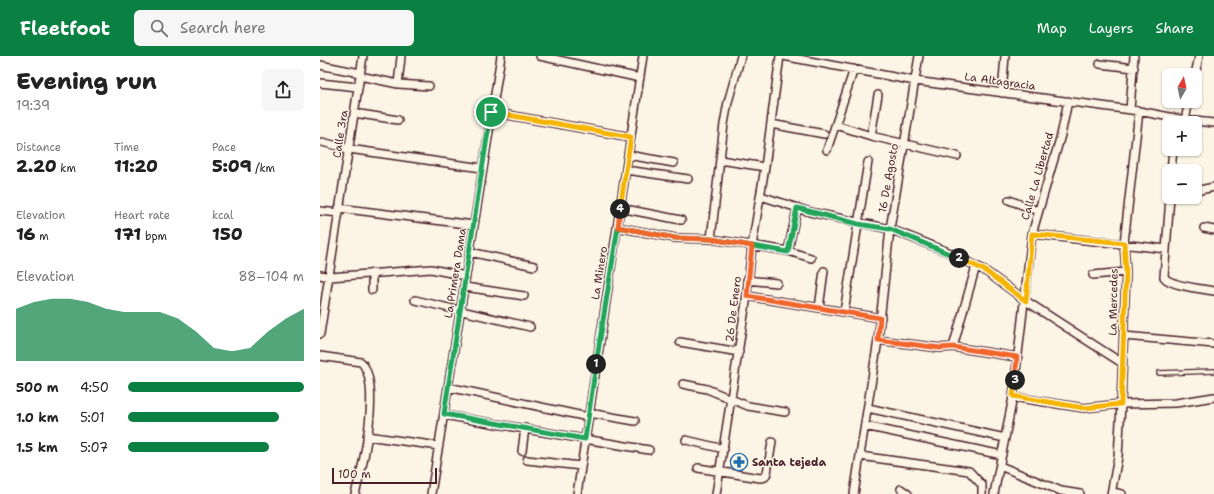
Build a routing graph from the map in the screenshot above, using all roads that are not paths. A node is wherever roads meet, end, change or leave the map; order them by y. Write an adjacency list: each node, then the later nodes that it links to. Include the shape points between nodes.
1 (363, 56): 18 (street, Calle 3ra)
2 (501, 56): 30 (street, La Primera Dama)
3 (544, 56): 19 (street)
4 (643, 56): 19 (street, La Minero)
5 (741, 56): 47 (street, via 728,102)
6 (780, 56): 36 (street, 26 De Enero)
7 (783, 56): 17 (street, La Altagracia)
8 (919, 56): 20 (street, 16 De Agosto)
9 (1006, 56): 25 (street)
10 (1134, 56): 15 (street)
11 (1199, 56): 16 (street)
12 (401, 57): 22 (street)
13 (1100, 64): 15 (street)
14 (320, 65): 18 (street)
15 (1134, 68): 28 (street)
16 (1196, 68)
17 (854, 69): 20 (street, La Altagracia); 37 (street)
18 (360, 74): 22 (street); 24 (street, Calle 3ra)
19 (640, 78): 40 (street, La Minero)
20 (915, 81): 25 (street, La Altagracia); 42 (street, 16 De Agosto)
21 (320, 83): 24 (street)
22 (398, 84): 23 (street)
23 (429, 86)
24 (358, 87): 31 (street, Calle 3ra)
25 (1002, 93): 27 (street, La Altagracia)
26 (878, 95): 39 (street)
27 (1068, 101): 28 (street, La Altagracia); 63 (street, Calle La Libertad, via 1061,135)
28 (1130, 110): 29 (street, La Altagracia)
29 (1139, 111): 32 (street, La Altagracia); 73 (street, La Mercedes)
30 (491, 112): 40 (street); 51 (street, La Primera Dama)
31 (354, 113): 33 (street); 43 (street, Calle 3ra)
32 (1162, 117)
33 (398, 120)
34 (1202, 122): 35 (street, La Altagracia)
35 (1214, 123)
36 (771, 124): 38 (street); 50 (street, 26 De Enero)
37 (836, 125): 39 (street); 44 (street)
38 (824, 134)
39 (871, 136): 42 (street)
40 (631, 137): 45 (street, La Minero)
41 (322, 142): 43 (street)
42 (905, 143): 46 (street); 69 (street, 16 De Agosto)
43 (349, 149): 51 (street); 62 (street, Calle 3ra)
44 (827, 150)
45 (628, 155): 49 (street); 52 (street, La Minero)
46 (957, 156)
47 (720, 160): 50 (street); 72 (street)
48 (868, 162): 65 (street)
49 (674, 163)
50 (765, 167): 56 (street, 26 De Enero)
51 (482, 168): 66 (street, La Primera Dama)
52 (626, 170): 53 (street); 59 (street, La Minero)
53 (688, 179)
54 (1214, 187): 55 (street)
55 (1202, 190)
56 (760, 196): 60 (street); 74 (street, 26 De Enero)
57 (1009, 200): 63 (street)
58 (1169, 204): 75 (street)
59 (620, 208): 64 (street); 67 (street, La Minero)
60 (797, 208): 65 (street); 77 (street)
61 (320, 210): 62 (street)
62 (339, 210): 66 (street); 87 (street, Calle 3ra)
63 (1038, 211): 71 (street, Calle La Libertad)
64 (681, 220)
65 (858, 224): 69 (street); 99 (street)
66 (474, 225): 76 (street, La Primera Dama)
67 (618, 227): 72 (street, via 675,238); 123 (street, La Minero)
68 (1204, 228): 70 (street)
69 (890, 229): 80 (street); 100 (street, 16 De Agosto)
70 (1214, 230)
71 (1032, 234): 73 (street); 96 (street, Calle La Libertad)
72 (711, 239): 74 (street)
73 (1124, 243): 75 (street); 82 (street, La Mercedes)
74 (752, 246): 77 (street); 88 (street, 26 De Enero)
75 (1166, 249): 92 (street, via 1166,280)
76 (470, 252): 79 (street); 86 (street, La Primera Dama)
77 (788, 252): 78 (street)
78 (811, 258)
79 (534, 266)
80 (976, 266): 96 (street); 107 (street)
81 (824, 271): 97 (street)
82 (1126, 272): 85 (street); 103 (street, La Mercedes)
83 (372, 273): 86 (street, via 431,269); 87 (street); 91 (street)
84 (320, 275): 87 (street)
85 (1093, 275)
86 (466, 276): 90 (street, La Primera Dama)
87 (330, 277): 102 (street, Calle 3ra)
88 (747, 280): 89 (street); 94 (street, 26 De Enero)
89 (777, 283)
90 (465, 287): 93 (street); 98 (street, La Primera Dama)
91 (372, 290)
92 (1214, 291)
93 (524, 296)
94 (747, 296): 97 (street); 108 (street, 26 De Enero)
95 (415, 300): 98 (street)
96 (1026, 301): 110 (street, Calle La Libertad, via 1022,309); 111 (street)
97 (819, 308): 99 (street)
98 (461, 310): 101 (street); 115 (street, La Primera Dama)
99 (844, 312): 100 (street)
100 (880, 318): 104 (street, 16 De Agosto)
101 (530, 326)
102 (320, 334)
103 (1124, 336): 106 (street); 111 (street, La Mercedes)
104 (878, 340): 107 (street, via 940,348); 120 (street, 16 De Agosto)
105 (680, 342): 108 (street)
106 (1214, 344)
107 (953, 347): 110 (street)
108 (739, 352): 118 (street, 26 De Enero)
109 (320, 356): 127 (street, via 354,360 365,366 370,396)
110 (1017, 357): 116 (street, Calle La Libertad)
111 (1122, 363): 119 (street, La Mercedes)
112 (1214, 370): 113 (lane)
113 (1159, 373)
114 (684, 384): 118 (street)
115 (448, 387): 122 (street, La Primera Dama); 123 (street)
116 (1013, 396): 119 (street, via 1084,408); 128 (street, Calle La Libertad)
117 (1214, 397): 119 (street, via 1176,404)
118 (732, 398): 121 (street, via 748,406); 133 (street, 26 De Enero)
119 (1121, 404): 144 (street, La Mercedes, via 1118,457)
120 (868, 408): 125 (street, 16 De Agosto); 128 (street)
121 (785, 412)
122 (444, 414): 126 (street); 132 (street, La Primera Dama)
123 (589, 415): 124 (street); 129 (street, La Minero)
124 (635, 421)
125 (865, 426): 136 (street); 137 (street, 16 De Agosto)
126 (525, 428): 129 (street); 135 (street)
127 (368, 436): 132 (street); 145 (street, via 363,468)
128 (1006, 438): 136 (street, Calle La Libertad)
129 (585, 439): 134 (street); 139 (street, La Minero)
130 (686, 440): 133 (street)
131 (772, 442): 142 (street, via 765,477)
132 (439, 446): 146 (street, La Primera Dama)
133 (724, 449): 142 (street, 26 De Enero)
134 (649, 450)
135 (522, 451)
136 (1002, 454): 140 (street, Calle La Libertad)
137 (860, 456): 149 (street, 16 De Agosto); 151 (street, via 969,471 982,485)
138 (527, 460): 139 (street)
139 (581, 466): 147 (street, La Minero)
140 (1000, 466): 152 (street, Calle La Libertad); 153 (street, via 1061,491)
141 (698, 468): 142 (street)
142 (720, 472): 148 (street, 26 De Enero)
143 (901, 489): 150 (street)
144 (1112, 493): 154 (street)
145 (355, 494)
146 (431, 494)
147 (576, 494)
148 (716, 494)
149 (854, 494)
150 (908, 494)
151 (982, 494)
152 (994, 494)
153 (1080, 494)
154 (1122, 494)

